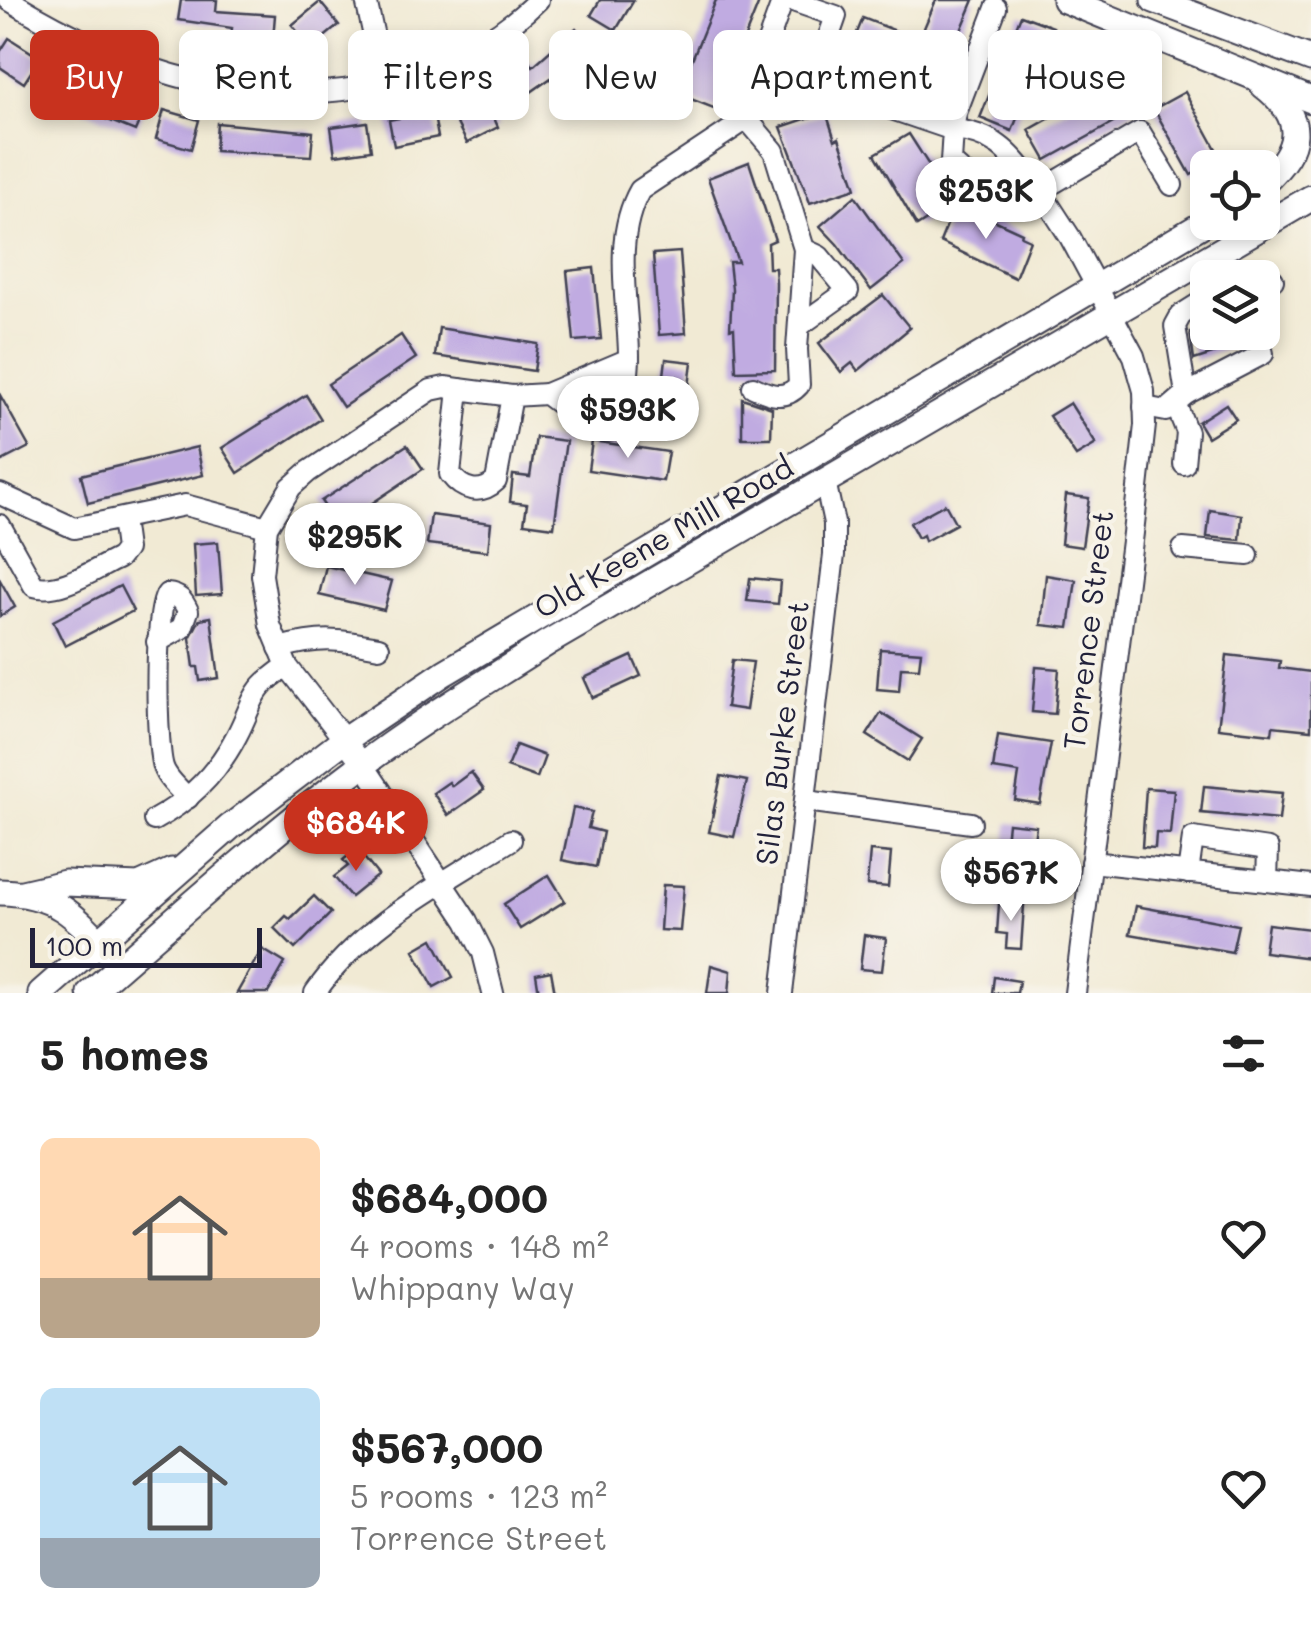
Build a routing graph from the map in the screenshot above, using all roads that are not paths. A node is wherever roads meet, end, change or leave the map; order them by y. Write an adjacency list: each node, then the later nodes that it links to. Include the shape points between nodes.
1 (9, 0): 14 (street, via 100,51 200,83 293,95)
2 (366, 0): 8 (street)
3 (538, 0): 9 (street)
4 (786, 0): 10 (street); 11 (street, via 836,16)
5 (1065, 0): 13 (main road)
6 (1154, 0): 12 (main road)
7 (996, 8): 19 (street)
8 (373, 30)
9 (500, 30)
10 (774, 30)
11 (831, 30)
12 (1311, 59)
13 (1247, 73): 15 (main road); 21 (main road, via 1281,101 1295,129)
14 (348, 89)
15 (1311, 100)
16 (745, 120): 36 (street, via 640,190 630,207 624,246)
17 (747, 120): 27 (street, via 774,151)
18 (924, 120): 19 (street, Torrence Street)
19 (953, 130): 24 (street, Torrence Street, via 996,142); 24 (street, via 951,162 961,172 998,194)
20 (1311, 161): 22 (main road)
21 (1280, 166)
22 (1280, 177)
23 (1172, 185): 24 (street, via 1140,132)
24 (1040, 191): 31 (street, Torrence Street)
25 (1311, 198): 28 (main road, Old Keene Mill Road)
26 (1190, 231): 31 (main road, Old Keene Mill Road)
27 (804, 249): 34 (street); 34 (street, via 819,256 848,291)
28 (1224, 260)
29 (1190, 273): 30 (main road, Old Keene Mill Road)
30 (1168, 279): 32 (street); 33 (main road, Old Keene Mill Road)
31 (1096, 285): 33 (street, Torrence Street); 54 (main road, Old Keene Mill Road, via 495,640)
32 (1188, 310): 41 (street, via 1174,326)
33 (1110, 312): 42 (street, Torrence Street, via 1142,378); 44 (main road, Old Keene Mill Road)
34 (799, 326): 37 (street, via 799,385 784,396)
35 (1262, 350): 41 (street)
36 (629, 359): 39 (street); 39 (street, via 624,410 558,403)
37 (753, 387)
38 (459, 389): 40 (street); 40 (street, via 450,474 475,490 496,481); 48 (street, via 432,390 308,472)
39 (546, 394): 40 (street)
40 (512, 396)
41 (1181, 399): 42 (street, via 1166,411); 43 (street)
42 (1144, 407): 62 (street, Torrence Street)
43 (1184, 464)
44 (825, 481): 55 (main road, Old Keene Mill Road, via 547,644); 57 (street, Silas Burke Street, via 834,555)
45 (0, 494): 46 (street, via 74,528)
46 (122, 520): 47 (street, via 126,550 119,558 42,588 34,586); 48 (street, via 185,505)
47 (0, 525)
48 (267, 527): 53 (street, via 262,591)
49 (1183, 549): 50 (street)
50 (1248, 555)
51 (157, 642): 56 (street, via 162,766)
52 (379, 647): 53 (street, via 314,638)
53 (283, 657): 54 (street); 56 (street, via 258,686 217,769)
54 (343, 741): 55 (street); 61 (main road, Old Keene Mill Road)
55 (363, 764): 65 (street); 69 (main road, Old Keene Mill Road)
56 (188, 798): 58 (street)
57 (806, 801): 59 (street); 74 (street, Silas Burke Street)
58 (154, 820)
59 (971, 823)
60 (511, 840): 65 (street)
61 (208, 848): 67 (main road, via 138,886 65,883); 68 (main road, Old Keene Mill Road)
62 (1091, 862): 63 (street); 75 (street, Torrence Street)
63 (1188, 873): 64 (street); 64 (street, via 1194,838 1268,849)
64 (1267, 881): 66 (street)
65 (443, 884): 72 (street, via 375,929); 73 (street, via 483,953)
66 (1311, 886)
67 (11, 892): 68 (main road, via 58,904)
68 (101, 944): 69 (main road); 70 (main road, Old Keene Mill Road)
69 (120, 967): 71 (main road, Old Keene Mill Road)
70 (41, 993)
71 (90, 993)
72 (315, 993)
73 (493, 993)
74 (782, 993)
75 (1075, 993)

